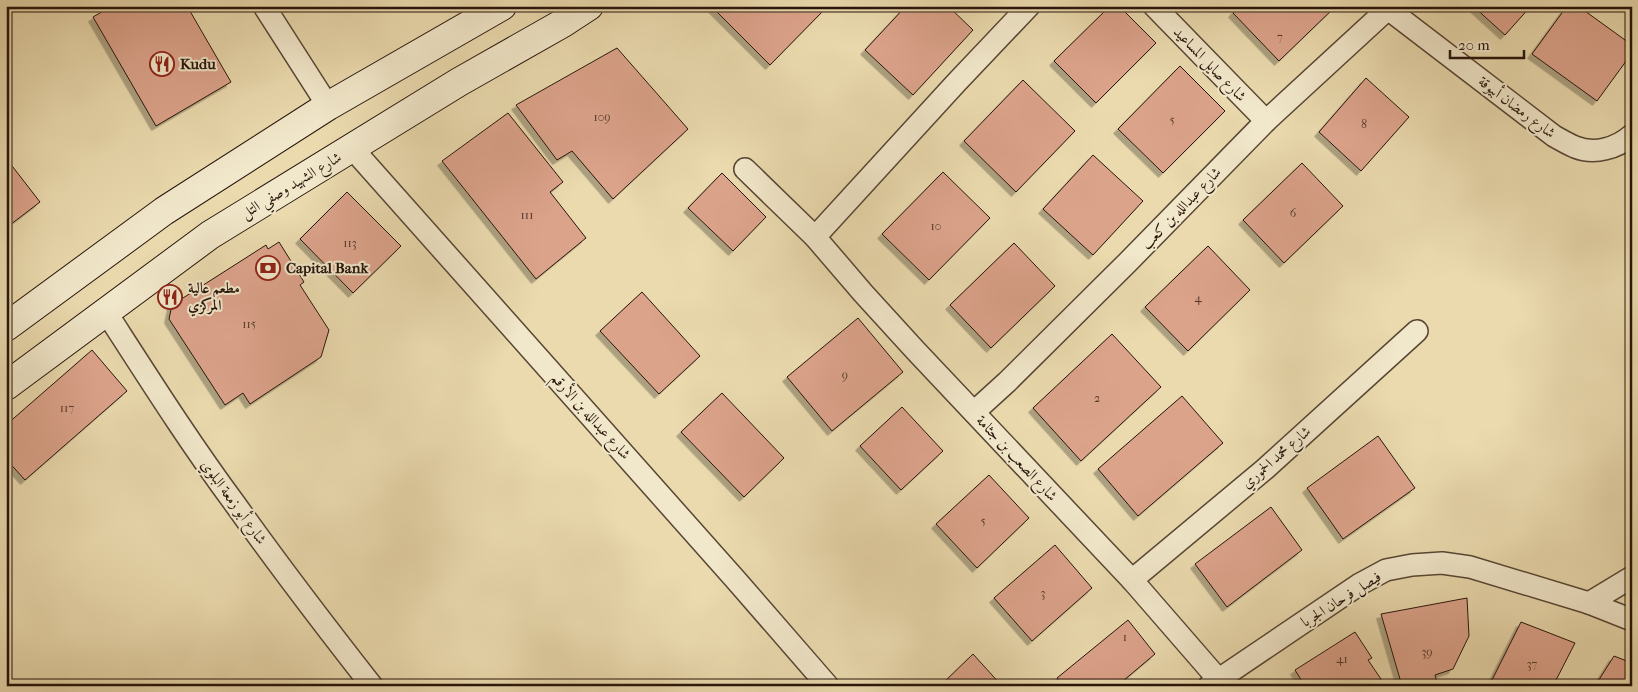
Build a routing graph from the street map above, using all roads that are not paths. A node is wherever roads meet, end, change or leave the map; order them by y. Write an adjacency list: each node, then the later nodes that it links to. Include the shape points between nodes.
1 (264, 6): 8 (street)
2 (502, 6): 8 (main road)
3 (589, 6): 7 (main road, شارع الشهيد وصفي التل)
4 (1029, 6): 13 (street)
5 (1154, 6): 9 (street, شارع صايل المساعيد)
6 (1390, 8): 9 (street, شارع عبدالله بن كعب); 10 (street, شارع رمضان أبيوقة, via 1554,136 1577,148 1599,151 1620,144)
7 (557, 15): 11 (main road, شارع الشهيد وصفي التل, via 459,82)
8 (328, 106): 15 (main road, via 164,211)
9 (1266, 121): 18 (street, شارع عبدالله بن كعب)
10 (1632, 135)
11 (352, 148): 14 (main road, شارع الشهيد وصفي التل, via 210,235); 25 (street, شارع عبدالله بن الأرقم)
12 (745, 169): 13 (street, شارع الصعب بن جثامة)
13 (815, 237): 18 (street, شارع الصعب بن جثامة)
14 (106, 312): 17 (main road, شارع الشهيد وصفي التل); 24 (street, شارع أبو زمعة البلوي, via 234,503)
15 (6, 327)
16 (1417, 331): 20 (street, شارع محمد الحموري, via 1265,469)
17 (6, 386)
18 (974, 412): 20 (street, شارع الصعب بن جثامة)
19 (1632, 577): 21 (street)
20 (1132, 580): 23 (street, شارع الصعب بن جثامة)
21 (1589, 603): 22 (street, فيصل فرحان الجربا); 23 (street, فيصل فرحان الجربا, via 1470,567 1442,562 1386,570 1360,584)
22 (1632, 620)
23 (1214, 683)
24 (372, 686)
25 (828, 686)

